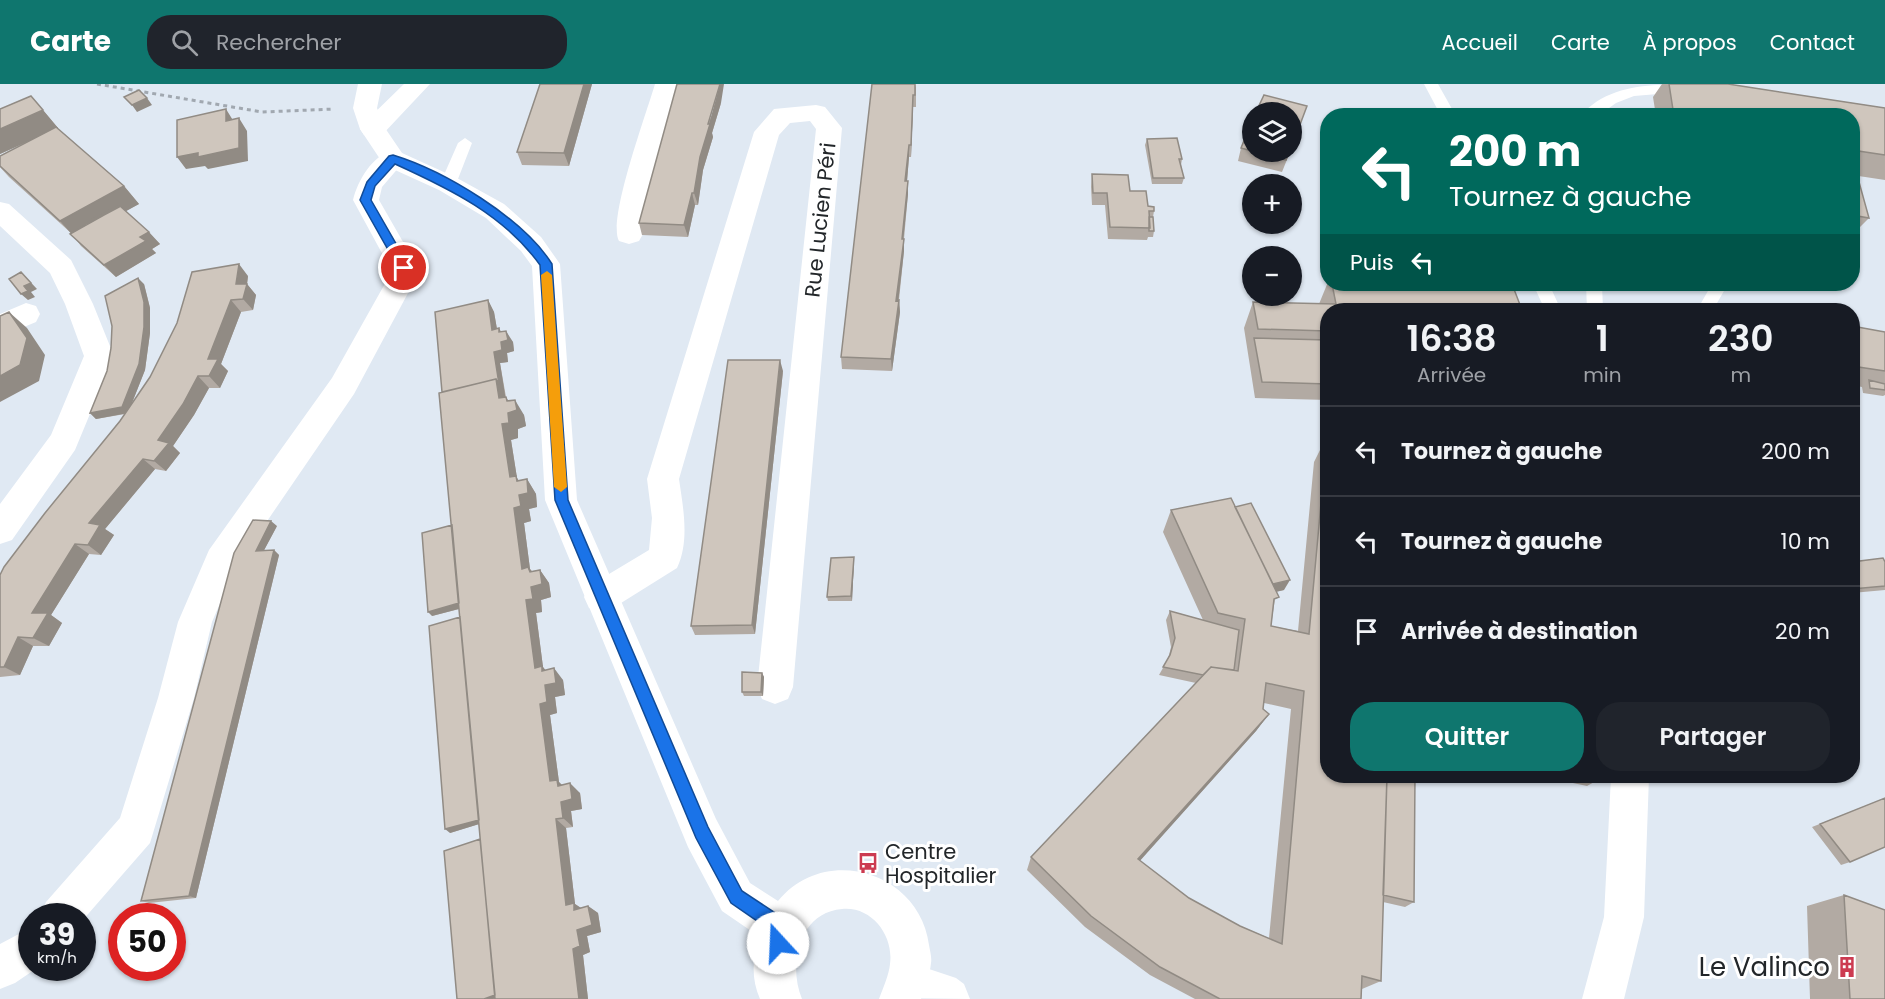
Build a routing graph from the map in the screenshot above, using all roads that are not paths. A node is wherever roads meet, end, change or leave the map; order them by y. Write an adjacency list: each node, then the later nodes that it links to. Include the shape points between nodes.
1 (418, 84): 5 (street)
2 (667, 84): 12 (street, via 631,210)
3 (1431, 84): 6 (lane)
4 (1706, 95): 7 (lane, via 1638,90 1614,96)
5 (369, 107): 9 (street)
6 (1444, 108)
7 (1598, 108)
8 (465, 143): 10 (lane)
9 (393, 159): 10 (street); 19 (street, via 370,184 366,200 404,268 401,280 343,386 221,560 195,622 136,829)
10 (448, 184): 16 (street, via 495,212 531,244 546,264 561,500)
11 (0, 211): 15 (street, via 61,267 99,356 64,441)
12 (629, 234)
13 (26, 314): 14 (street)
14 (0, 327)
15 (0, 530)
16 (601, 597): 17 (street, Rue Lucien Péri, via 665,558 668,518 663,479 767,132 783,115 816,113 829,128); 20 (street, via 702,833 736,897)
17 (775, 687)
18 (1630, 783): 26 (street, via 1624,917)
19 (71, 903)
20 (783, 928): 23 (street, via 796,910 834,889 857,889 879,897 897,912 908,933 912,958); 24 (street, via 774,957 774,976)
21 (18, 957): 22 (street)
22 (0, 969)
23 (904, 991): 25 (street, via 941,993)
24 (781, 999)
25 (949, 999)
26 (1602, 999)

